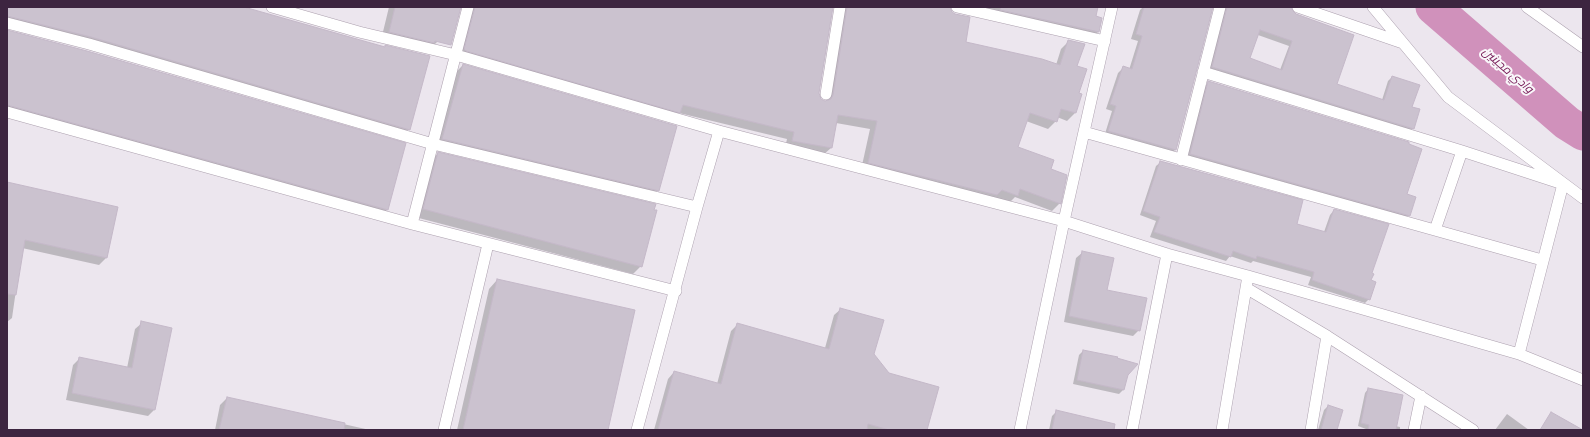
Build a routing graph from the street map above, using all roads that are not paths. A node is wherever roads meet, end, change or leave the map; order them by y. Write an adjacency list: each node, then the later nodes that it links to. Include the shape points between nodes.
1 (273, 7): 15 (street, via 359,32)
2 (468, 7): 15 (street)
3 (840, 7): 17 (street)
4 (957, 7): 12 (street)
5 (1112, 7): 12 (street)
6 (1220, 7): 16 (street)
7 (1298, 7): 10 (street)
8 (1373, 7): 13 (street)
9 (1527, 7): 14 (street)
10 (1322, 11): 13 (street)
11 (7, 23): 21 (street, via 89,44)
12 (1105, 41): 20 (street)
13 (1404, 44): 24 (street, via 1448,97)
14 (1583, 47)
15 (456, 55): 19 (street); 21 (street)
16 (1203, 72): 22 (street); 23 (street)
17 (826, 94)
18 (7, 112): 28 (street)
19 (719, 131): 26 (street); 27 (street)
20 (1084, 132): 23 (street); 27 (street)
21 (433, 144): 26 (street); 28 (street)
22 (1462, 151): 24 (street); 29 (street)
23 (1181, 160): 29 (street)
24 (1563, 184): 25 (street); 32 (street)
25 (1583, 198)
26 (697, 207): 35 (street)
27 (1064, 221): 31 (street); 42 (street)
28 (412, 224): 30 (street)
29 (1435, 230): 32 (street)
30 (488, 244): 35 (street); 40 (street)
31 (1168, 254): 33 (street); 43 (street)
32 (1542, 260): 37 (street)
33 (1248, 276): 34 (street); 37 (street)
34 (1246, 288): 36 (street); 44 (street)
35 (676, 291): 41 (street)
36 (1327, 336): 39 (street); 45 (street)
37 (1519, 354): 38 (street)
38 (1583, 380)
39 (1421, 396): 46 (street); 47 (street)
40 (444, 430)
41 (637, 430)
42 (1020, 430)
43 (1132, 430)
44 (1222, 430)
45 (1311, 430)
46 (1414, 430)
47 (1473, 430)

